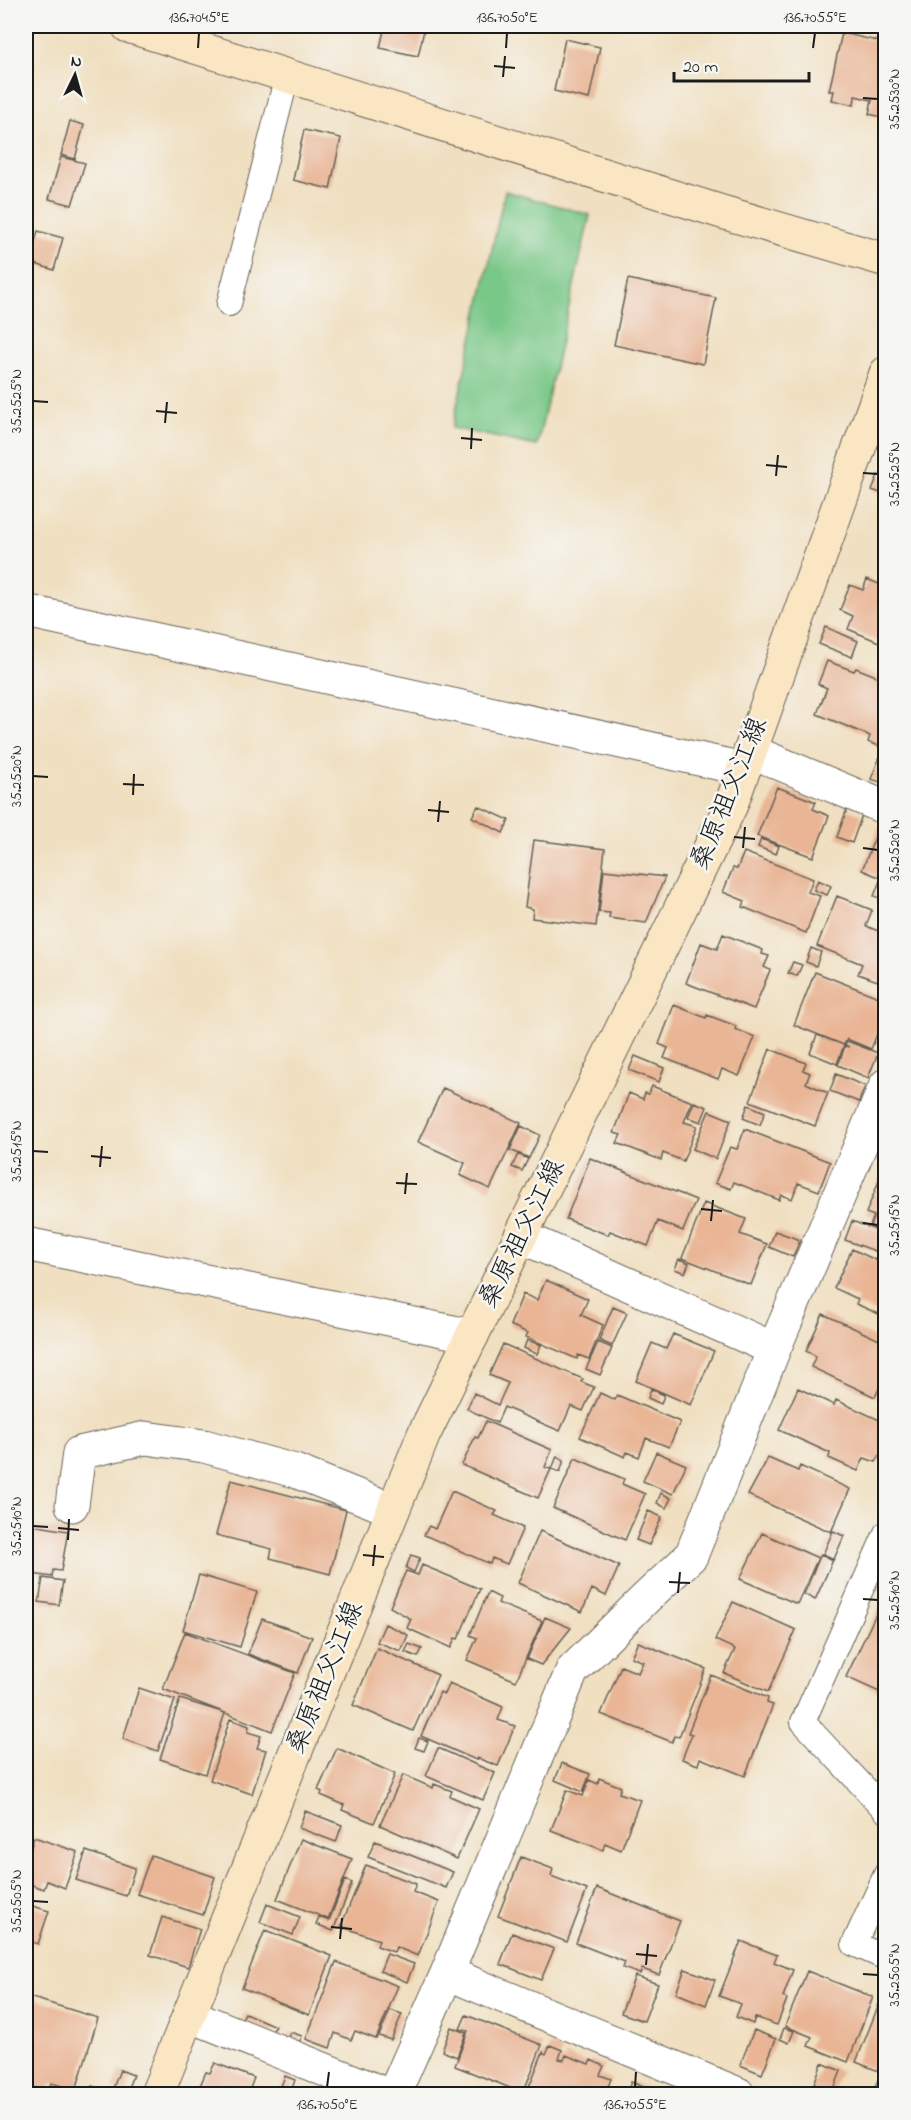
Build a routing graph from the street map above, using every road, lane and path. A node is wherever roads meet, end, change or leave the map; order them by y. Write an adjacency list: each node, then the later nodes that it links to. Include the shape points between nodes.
1 (128, 26): 2 (main road)
2 (287, 76): 3 (main road); 4 (lane)
3 (885, 260)
4 (229, 304)
5 (885, 373): 7 (main road, 桑原祖父江線)
6 (26, 611): 7 (street)
7 (747, 760): 8 (street); 10 (main road, 桑原祖父江線, via 731,805)
8 (885, 808)
9 (885, 1085): 13 (street)
10 (522, 1237): 12 (main road, 桑原祖父江線); 13 (street)
11 (26, 1244): 12 (street)
12 (472, 1336): 15 (main road, 桑原祖父江線, via 424,1434)
13 (774, 1349): 20 (street, via 691,1556 572,1671)
14 (72, 1505): 15 (street, via 79,1454 145,1438 204,1446 295,1471)
15 (393, 1510): 21 (main road, 桑原祖父江線)
16 (885, 1533): 17 (lane, via 803,1722)
17 (885, 1811)
18 (885, 1874): 19 (lane, via 854,1944)
19 (885, 1958)
20 (447, 1973): 24 (street); 25 (street)
21 (189, 2015): 22 (main road, 桑原祖父江線); 23 (street)
22 (158, 2094)
23 (385, 2094)
24 (394, 2094)
25 (738, 2094)

